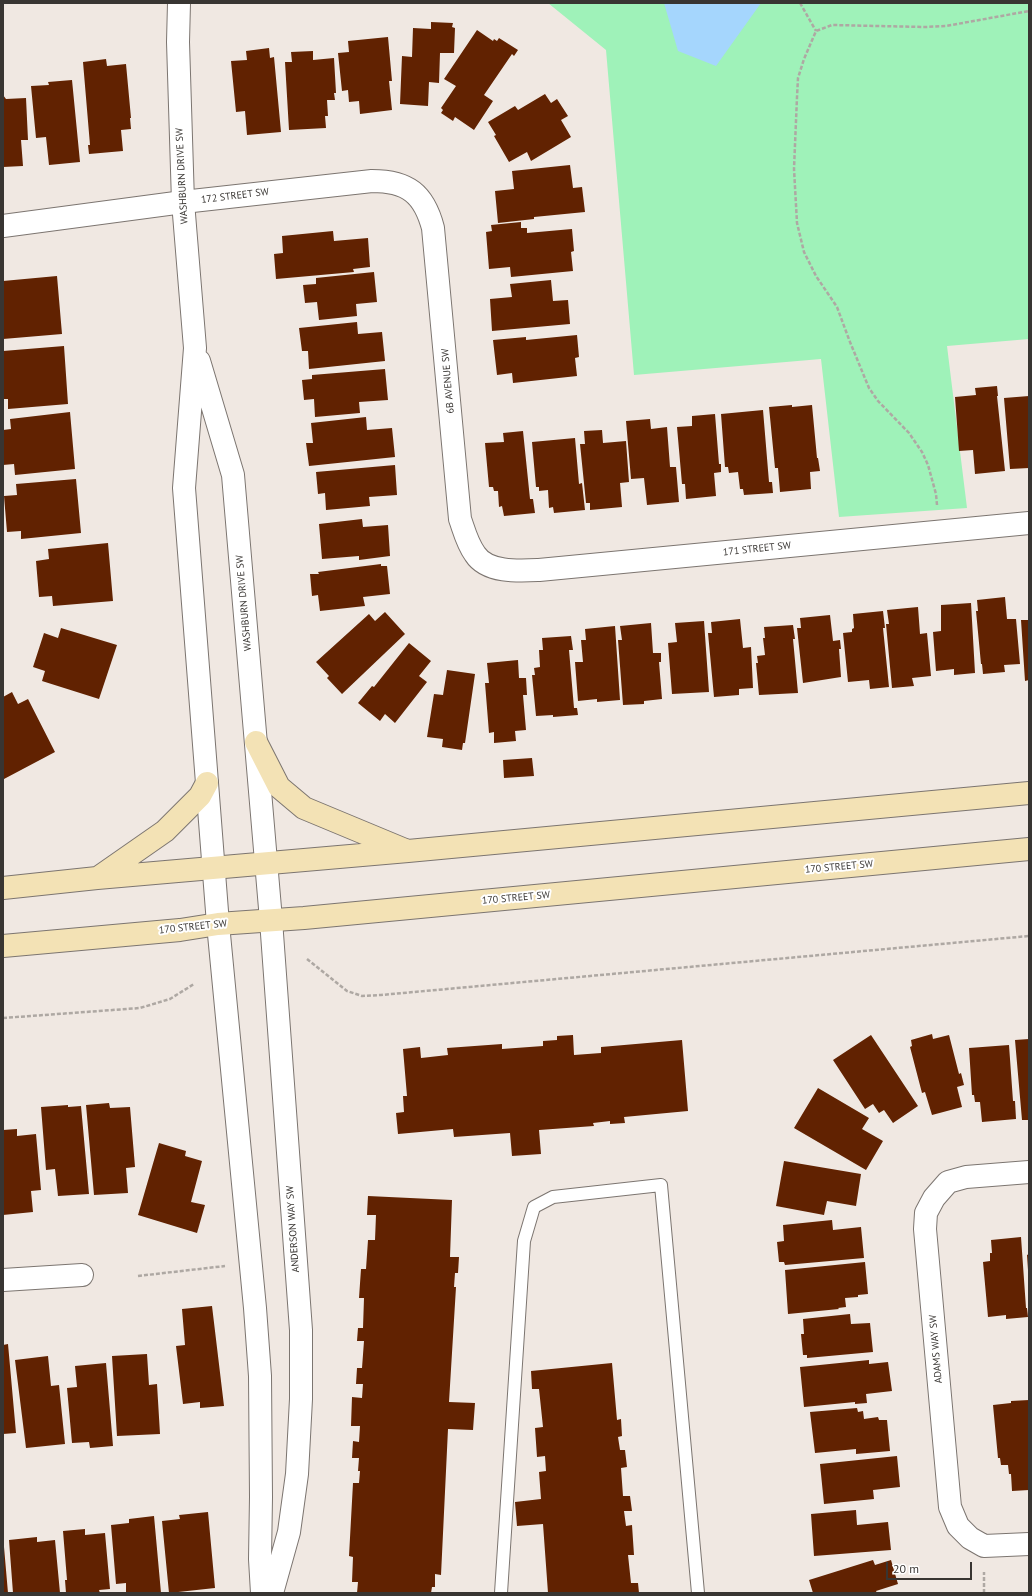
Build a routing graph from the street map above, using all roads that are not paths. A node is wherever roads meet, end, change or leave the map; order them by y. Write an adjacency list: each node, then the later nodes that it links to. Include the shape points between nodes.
1 (179, 3): 3 (street, WASHBURN DRIVE SW, via 178,57)
2 (417, 195): 3 (street, 172 STREET SW, via 389,181 372,181); 7 (street, 6B AVENUE SW, via 429,212 433,228 460,519 475,555)
3 (183, 202): 4 (street, 172 STREET SW); 5 (street, WASHBURN DRIVE SW)
4 (3, 226)
5 (195, 348): 8 (street, WASHBURN DRIVE SW, via 233,475); 9 (street, WASHBURN DRIVE SW, via 184,488)
6 (1029, 523): 7 (street, 171 STREET SW, via 539,570 517,571)
7 (486, 564)
8 (256, 742): 12 (main road, via 279,787 304,808); 13 (street, WASHBURN DRIVE SW)
9 (207, 783): 14 (street, WASHBURN DRIVE SW); 15 (main road, via 200,796 165,831)
10 (1029, 793): 12 (main road)
11 (1029, 849): 17 (main road, 170 STREET SW)
12 (408, 851): 13 (main road)
13 (266, 863): 14 (main road); 17 (street, ANDERSON WAY SW)
14 (214, 868): 15 (main road); 18 (street)
15 (97, 878): 16 (main road)
16 (3, 888)
17 (271, 920): 18 (main road, 170 STREET SW); 25 (street, ANDERSON WAY SW, via 300,1322 301,1384 297,1474 289,1532)
18 (218, 924): 19 (main road, 170 STREET SW, via 180,930); 24 (street, via 260,1376)
19 (3, 946)
20 (1029, 1172): 23 (street, ADAMS WAY SW, via 966,1177 948,1182 934,1198 926,1213 925,1229 950,1507 958,1526 970,1538 984,1546)
21 (82, 1274): 22 (street)
22 (3, 1280)
23 (1029, 1544)
24 (262, 1593)
25 (272, 1593)
26 (501, 1593): 27 (lane, via 524,1241 534,1207 553,1197 661,1185)
27 (698, 1593)

